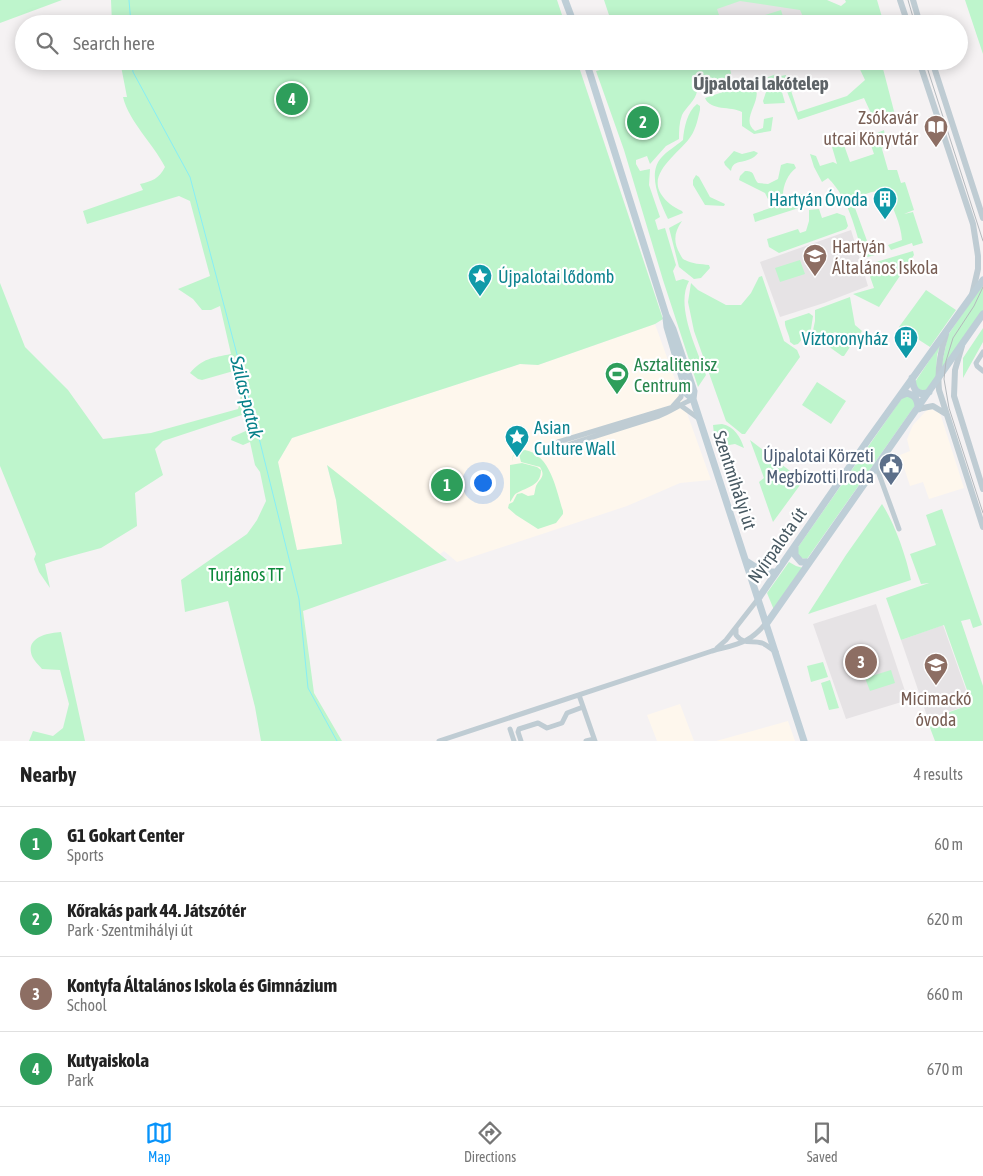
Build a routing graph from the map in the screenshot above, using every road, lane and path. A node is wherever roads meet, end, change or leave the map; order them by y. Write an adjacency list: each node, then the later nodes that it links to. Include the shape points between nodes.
1 (566, 0): 4 (main road)
2 (900, 0): 5 (street)
3 (913, 0): 6 (street)
4 (571, 15)
5 (905, 15)
6 (917, 15)
7 (589, 70): 16 (main road, Szentmihályi út)
8 (922, 70): 11 (street)
9 (935, 70): 10 (street)
10 (946, 105): 11 (street); 12 (street)
11 (935, 108): 14 (street, via 977,243 978,269)
12 (983, 218)
13 (983, 280): 14 (main road, Nyírpalota út)
14 (971, 298): 17 (main road, Nyírpalota út)
15 (983, 314): 18 (main road, Nyírpalota út)
16 (666, 315): 23 (main road, Szentmihályi út); 26 (main road, Szentmihályi út, via 694,391)
17 (947, 332): 21 (main road, Nyírpalota út); 22 (street, via 940,354)
18 (965, 341): 22 (main road, Nyírpalota út); 33 (street, via 955,370 954,396)
19 (983, 352): 20 (street, via 976,362)
20 (983, 371)
21 (912, 378): 24 (main road, via 916,391 922,394); 25 (main road, Nyírpalota út)
22 (938, 379): 24 (main road, Nyírpalota út); 30 (street)
23 (683, 381): 26 (main road, Szentmihályi út, via 687,394); 28 (street, via 681,396)
24 (929, 392): 29 (main road, Nyírpalota út)
25 (899, 396): 29 (main road, via 907,393 914,396); 37 (main road, Nyírpalota út)
26 (693, 399): 27 (street); 31 (main road, Szentmihályi út)
27 (680, 405): 28 (street); 28 (street, via 659,416 558,445); 31 (street)
28 (672, 406)
29 (918, 409): 30 (street, via 933,406); 32 (main road, Nyírpalota út)
30 (946, 415): 34 (street)
31 (700, 420): 38 (main road, Szentmihályi út)
32 (876, 466): 36 (street); 39 (main road, Nyírpalota út)
33 (983, 490)
34 (981, 511): 35 (street)
35 (983, 527)
36 (899, 529)
37 (796, 544): 39 (main road, via 795,555 801,562); 40 (main road, Nyírpalota út)
38 (746, 561): 40 (main road, via 763,572); 41 (main road, Szentmihályi út)
39 (808, 562): 44 (main road, Nyírpalota út)
40 (776, 572): 41 (main road, Nyírpalota út)
41 (758, 599): 42 (street, Nyírpalota út); 43 (main road, Szentmihályi út)
42 (752, 608): 43 (street); 45 (street, Nyírpalota út)
43 (763, 611): 44 (main road, Szentmihályi út)
44 (767, 623): 46 (street, Nyírpalota út); 48 (main road, Szentmihályi út)
45 (736, 628): 46 (street, via 736,635); 47 (street, Nyírpalota út)
46 (745, 642): 47 (street, Nyírpalota út); 48 (street, via 764,644)
47 (712, 651): 49 (street, Nyírpalota út)
48 (776, 652): 57 (main road, Szentmihályi út)
49 (579, 695): 50 (street); 53 (street, Nyírpalota út)
50 (583, 707): 52 (street); 55 (street, via 567,713 562,723 547,728 538,723 519,729)
51 (510, 729): 54 (street)
52 (594, 740): 56 (street)
53 (439, 741)
54 (514, 741)
55 (521, 741)
56 (586, 741)
57 (804, 741)

